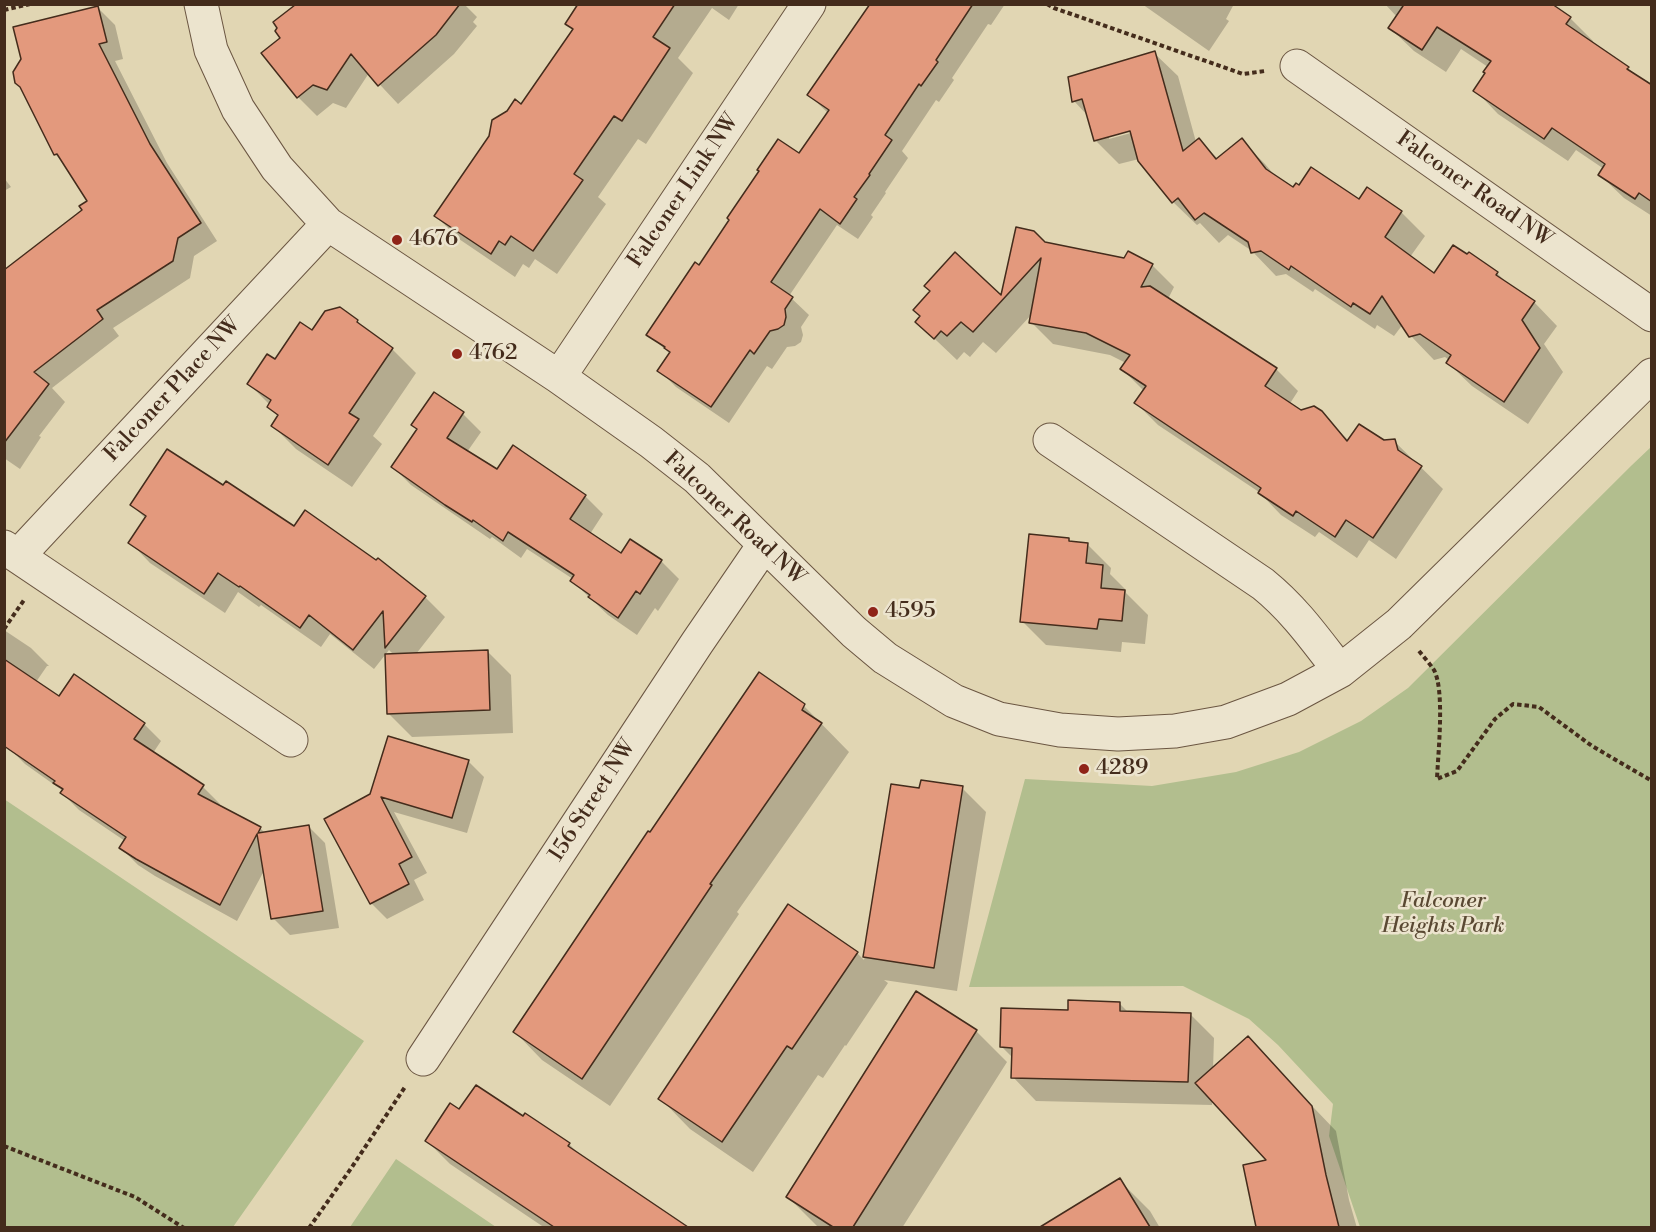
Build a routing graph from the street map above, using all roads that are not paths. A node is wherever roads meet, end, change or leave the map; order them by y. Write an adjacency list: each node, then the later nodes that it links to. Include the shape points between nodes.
1 (201, 4): 4 (street, Falconer Road NW, via 211,50 238,109 277,168)
2 (809, 4): 7 (street, Falconer Link NW)
3 (1297, 66): 5 (street, Falconer Road NW)
4 (328, 224): 7 (street, Falconer Road NW); 10 (street, Falconer Place NW)
5 (1652, 315)
6 (1652, 375): 11 (street, Falconer Road NW, via 1399,624)
7 (559, 377): 9 (street, Falconer Road NW, via 697,478)
8 (1050, 440): 11 (street, via 1263,584 1298,617)
9 (764, 545): 11 (street, Falconer Road NW, via 885,658 954,700 999,719 1118,735 1175,731 1226,722 1288,699); 13 (street, 156 Street NW)
10 (11, 552): 12 (street, Falconer Place NW)
11 (1340, 671)
12 (291, 740)
13 (423, 1059)

